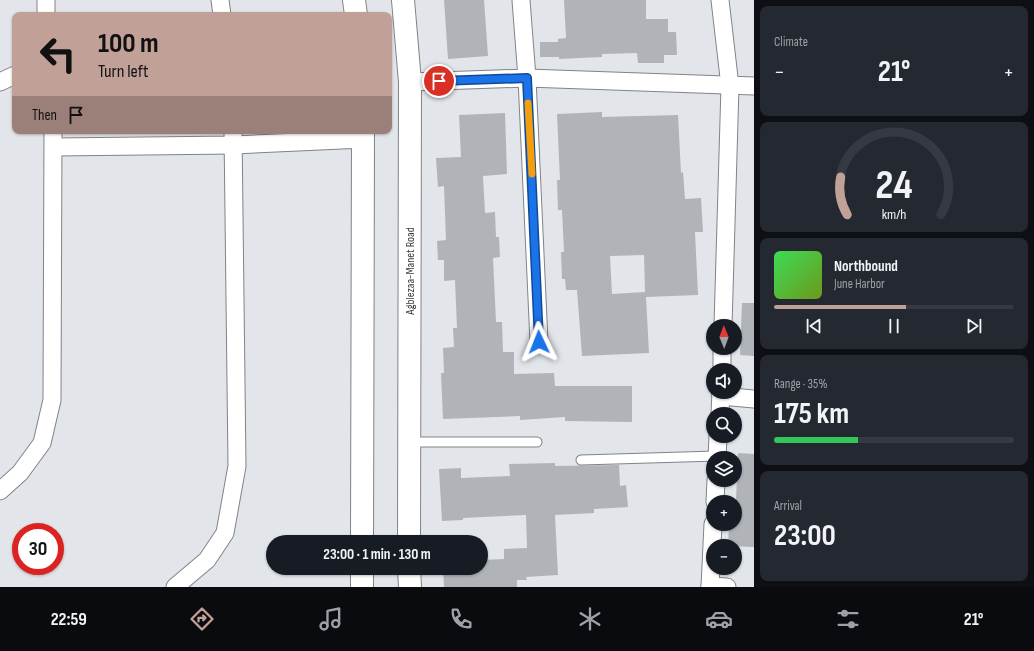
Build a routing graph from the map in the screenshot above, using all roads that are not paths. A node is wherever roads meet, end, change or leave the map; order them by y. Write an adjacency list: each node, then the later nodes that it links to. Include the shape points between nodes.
1 (46, 0): 7 (street)
2 (220, 0): 8 (street)
3 (354, 0): 9 (main road)
4 (403, 0): 13 (main road, Agblezaa-Manet Road)
5 (522, 0): 11 (street)
6 (720, 0): 14 (street)
7 (46, 12)
8 (222, 12)
9 (356, 12)
10 (12, 76): 12 (street)
11 (527, 78): 13 (street); 14 (street); 20 (street)
12 (0, 82)
13 (410, 82): 23 (main road, Agblezaa-Manet Road)
14 (730, 86): 15 (street); 19 (street)
15 (754, 86)
16 (363, 135): 17 (street); 29 (main road)
17 (234, 138): 18 (street); 34 (street, via 237,466 225,534 207,560)
18 (53, 139): 27 (street, via 52,400 42,443 20,473)
19 (723, 319)
20 (539, 342)
21 (742, 397): 22 (street)
22 (754, 399)
23 (410, 442): 24 (lane); 30 (main road, Agblezaa-Manet Road)
24 (537, 442)
25 (706, 457): 26 (lane)
26 (581, 460)
27 (0, 491)
28 (713, 531): 33 (street)
29 (362, 535)
30 (409, 535)
31 (362, 575): 35 (main road)
32 (409, 575): 36 (main road)
33 (710, 586): 37 (street)
34 (175, 587)
35 (362, 587)
36 (410, 587)
37 (727, 587)

